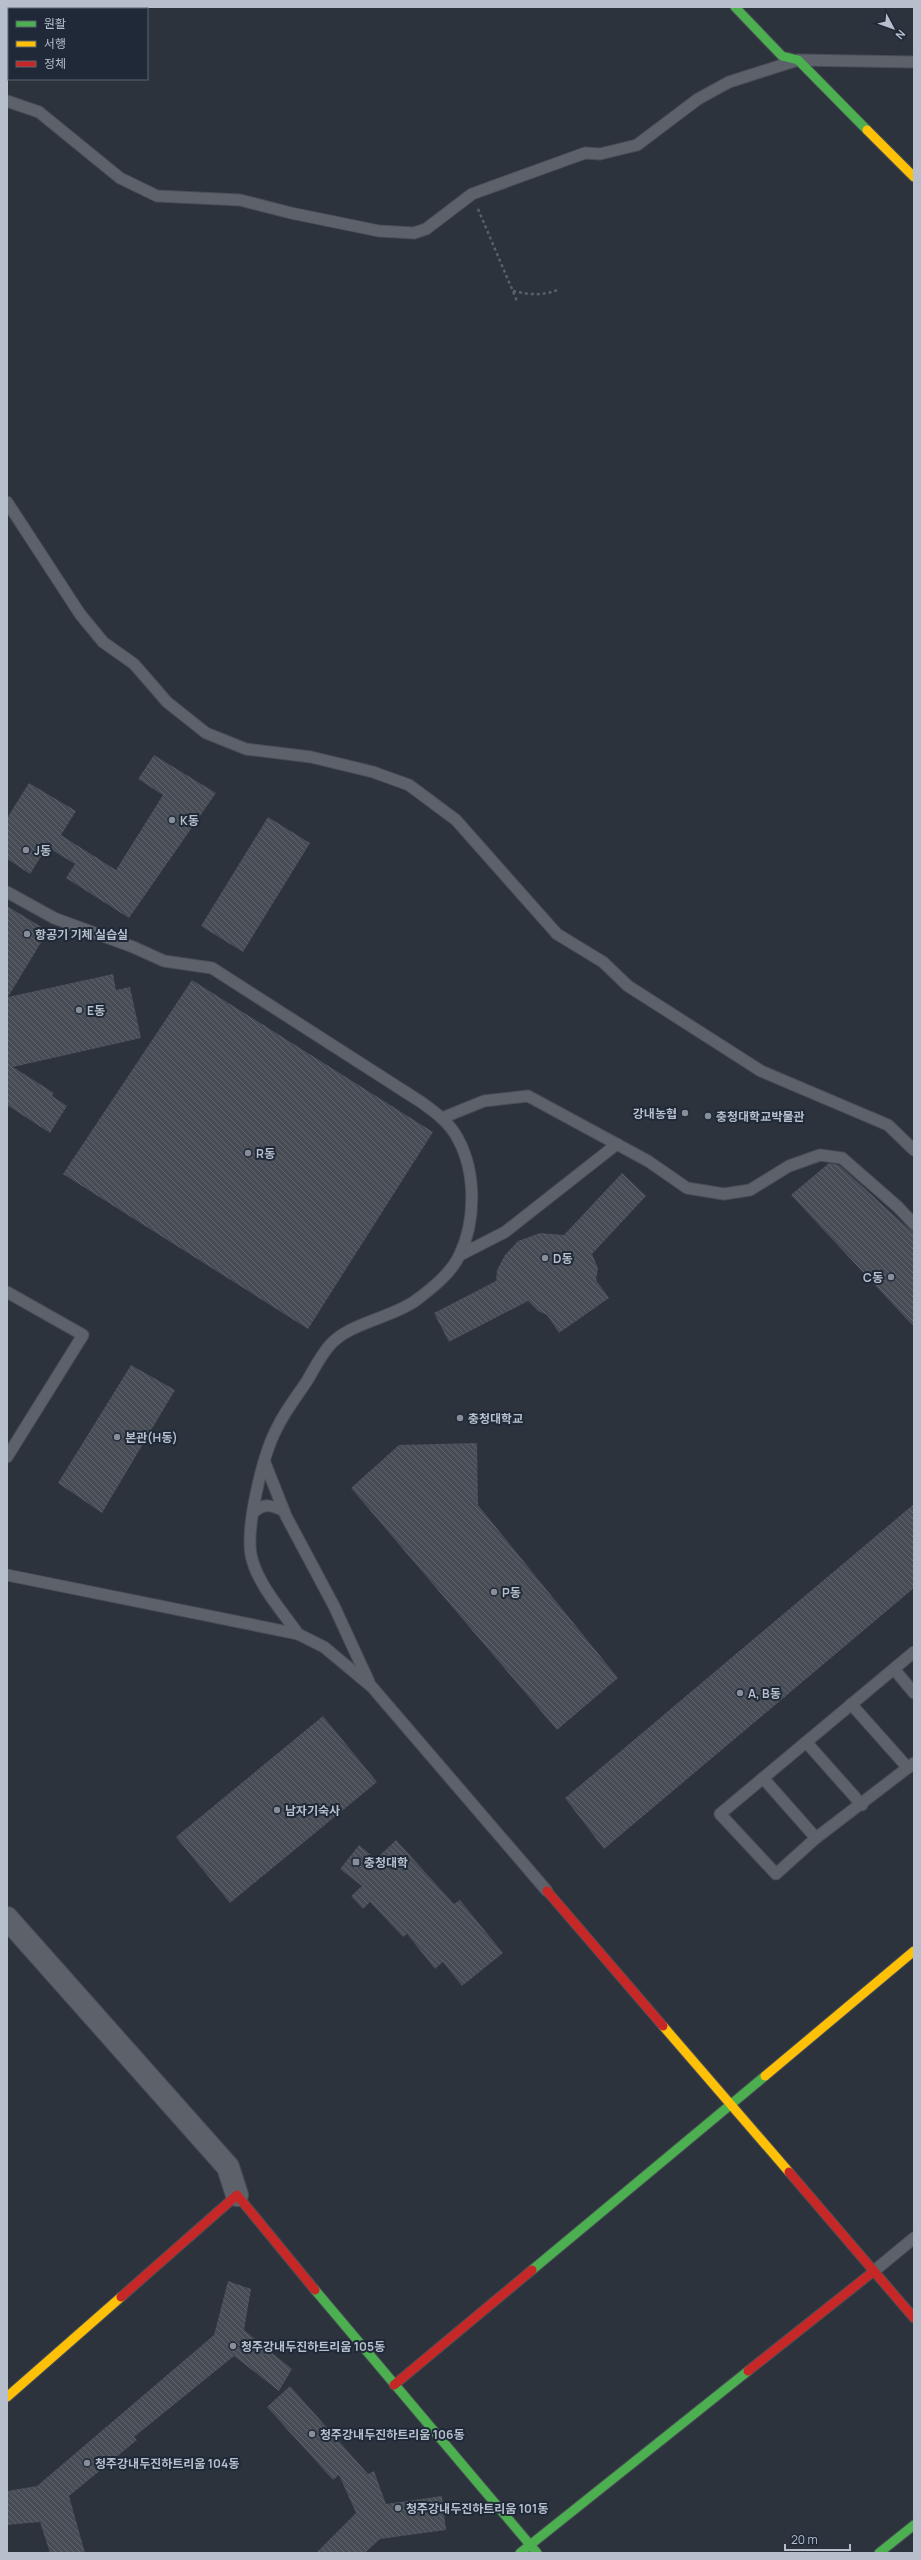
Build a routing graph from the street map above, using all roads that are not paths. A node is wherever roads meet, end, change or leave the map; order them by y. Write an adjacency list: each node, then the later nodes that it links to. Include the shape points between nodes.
1 (735, 7): 2 (street, via 782,56)
2 (798, 60): 3 (lane); 4 (lane, via 723,85 698,99 637,145 600,154 585,153 472,194 426,229 414,233 379,231 240,200 157,196 120,178 39,112); 5 (street)
3 (914, 62)
4 (7, 101)
5 (914, 176)
6 (7, 502): 10 (lane, via 80,614 103,642 134,664 167,702 206,733 246,749 311,757 373,772 409,785 456,820 557,934 602,962 628,986 761,1071 888,1125)
7 (7, 892): 8 (lane, via 54,918 164,961 212,968)
8 (442, 1118): 9 (lane, via 484,1101 528,1096); 12 (lane, via 458,1139 467,1163 472,1192 469,1230)
9 (617, 1144): 11 (lane, via 687,1188 724,1194 750,1190 789,1166 820,1155 842,1158); 12 (lane, via 505,1232)
10 (914, 1150)
11 (914, 1224)
12 (460, 1255): 16 (lane, via 449,1272 414,1302 346,1333 331,1344 277,1428)
13 (7, 1292): 14 (lane, via 83,1335)
14 (10, 1445): 15 (lane)
15 (7, 1457)
16 (265, 1460): 17 (lane); 18 (lane)
17 (284, 1511): 18 (lane, via 267,1505 260,1506); 23 (lane, via 334,1606)
18 (254, 1512): 20 (lane, via 249,1536 252,1560 266,1587)
19 (7, 1575): 20 (lane)
20 (298, 1634): 23 (lane, via 324,1647)
21 (914, 1652): 22 (lane)
22 (894, 1669): 24 (lane); 25 (lane)
23 (372, 1687): 31 (lane)
24 (914, 1693)
25 (851, 1704): 26 (lane); 27 (lane)
26 (806, 1742): 28 (lane); 29 (lane)
27 (911, 1766): 29 (lane)
28 (762, 1778): 30 (lane); 30 (lane, via 720,1814 776,1874)
29 (862, 1805): 30 (lane)
30 (816, 1838)
31 (547, 1891): 34 (street)
32 (7, 1918): 35 (street, via 228,2167)
33 (914, 1951): 34 (street)
34 (730, 2103): 37 (street); 39 (street)
35 (237, 2195): 39 (street); 40 (street)
36 (914, 2238): 37 (lane)
37 (874, 2271): 38 (street); 42 (street)
38 (914, 2318)
39 (394, 2386): 42 (street)
40 (7, 2397)
41 (914, 2525): 45 (street)
42 (530, 2545): 43 (street); 44 (street)
43 (520, 2553)
44 (537, 2553)
45 (880, 2553)

